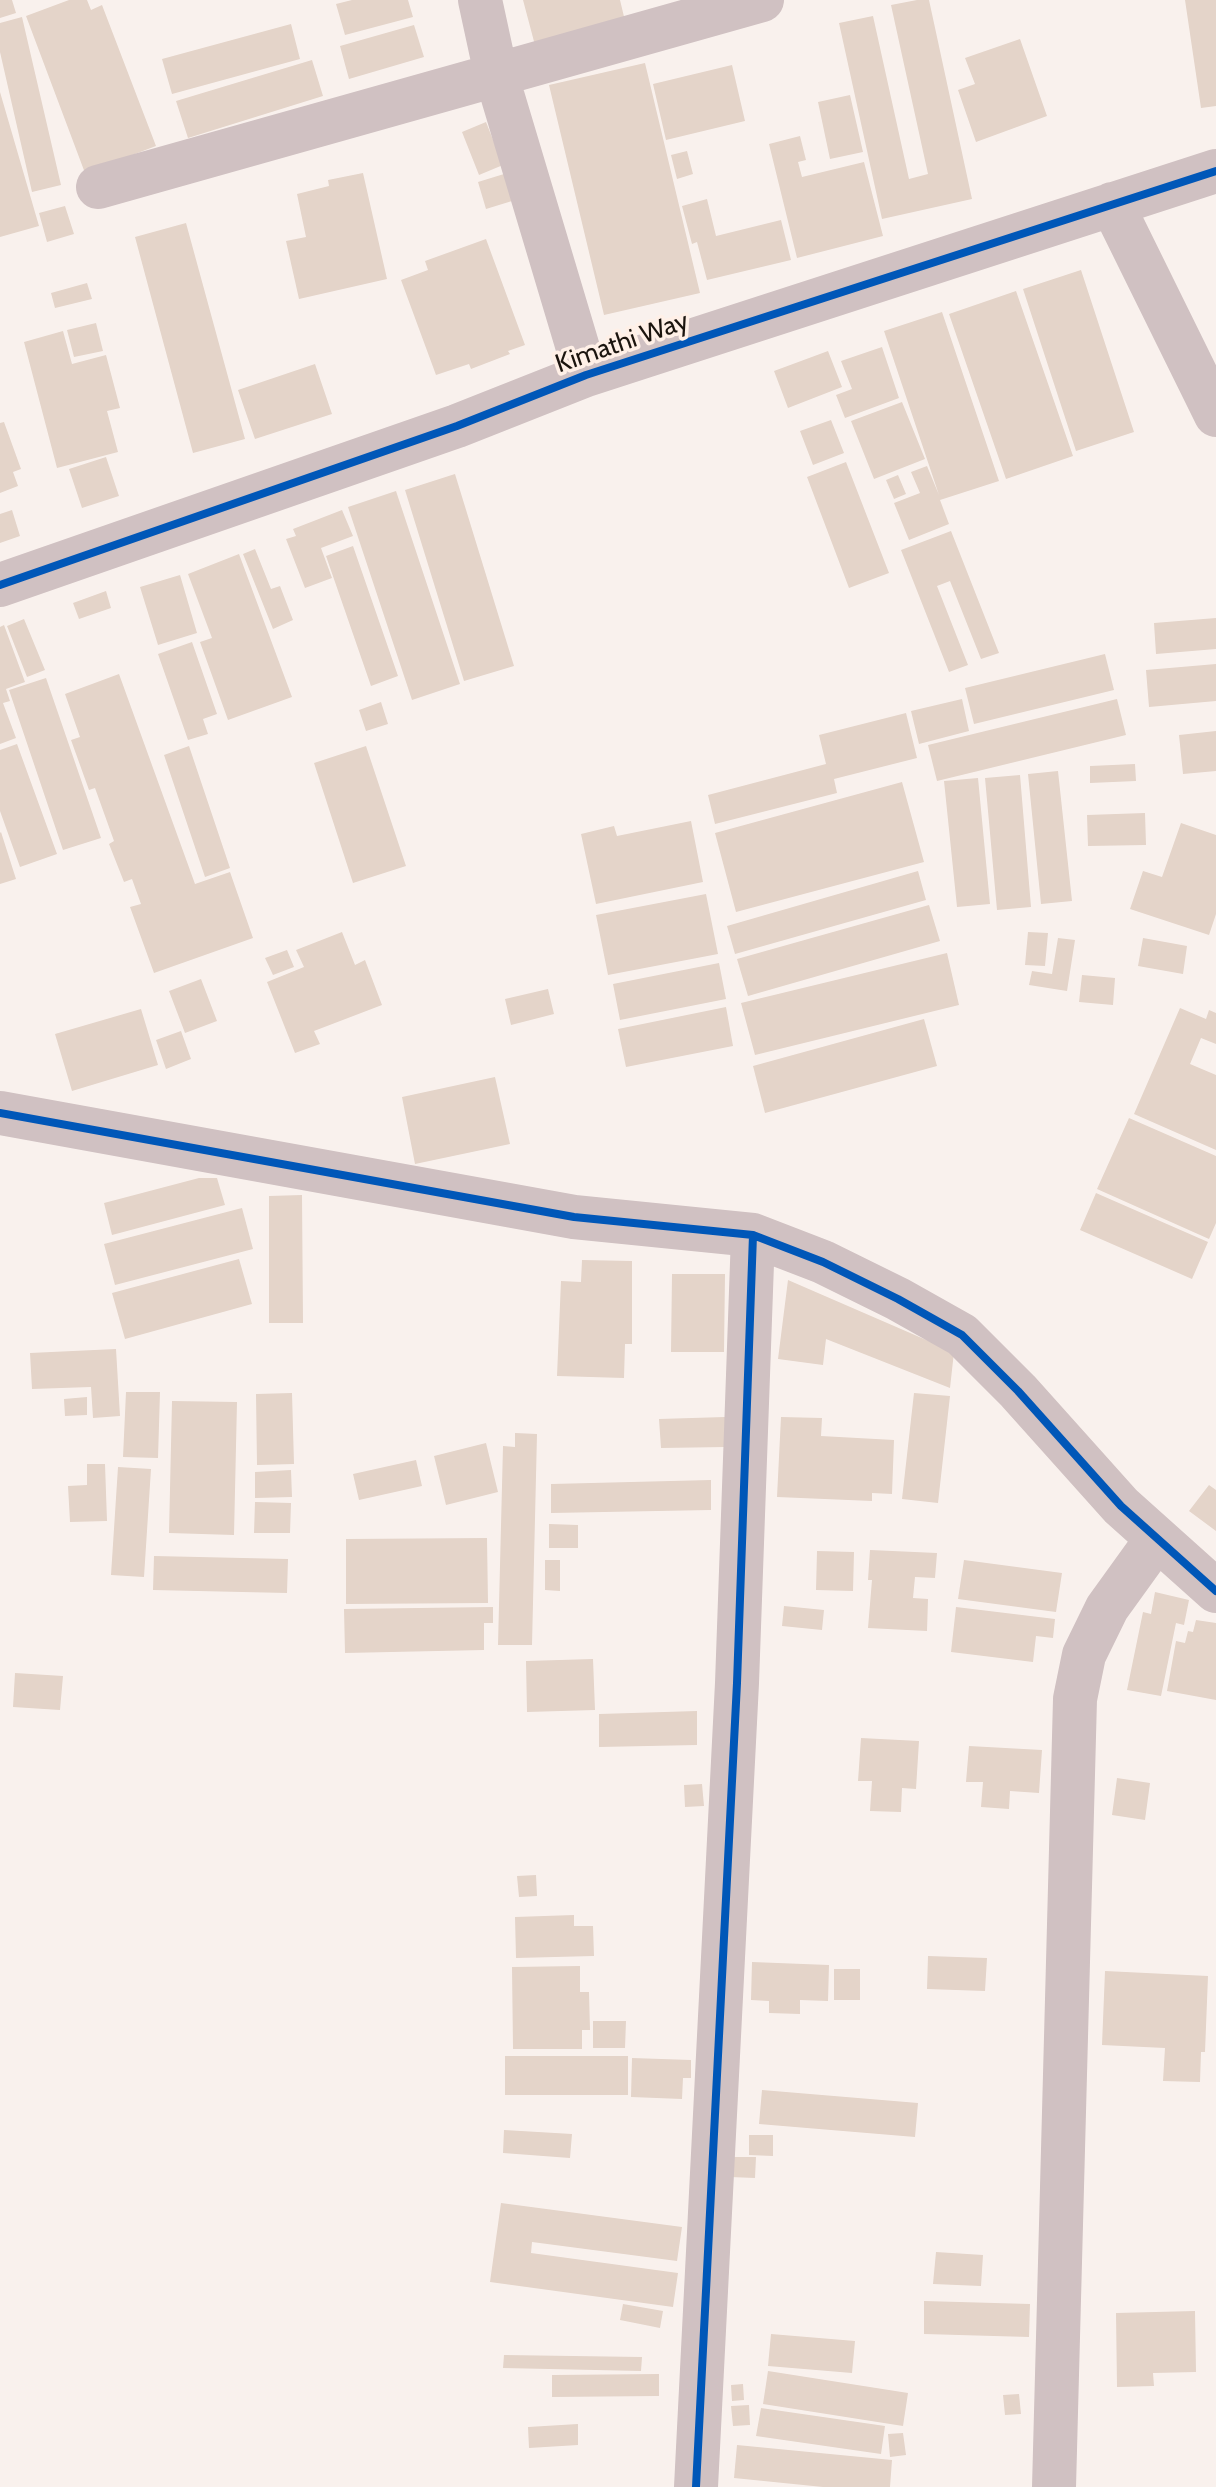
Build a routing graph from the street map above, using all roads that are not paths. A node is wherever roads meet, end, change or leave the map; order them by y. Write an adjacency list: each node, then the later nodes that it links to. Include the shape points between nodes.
1 (480, 0): 3 (street)
2 (762, 0): 3 (street)
3 (496, 74): 5 (street); 7 (street)
4 (1216, 171): 6 (street, Kimathi Way)
5 (98, 187)
6 (1112, 204): 7 (street, Kimathi Way); 8 (street)
7 (586, 375): 9 (street, Kimathi Way, via 457,426)
8 (1216, 415)
9 (0, 585)
10 (0, 1113): 11 (street, via 574,1217)
11 (753, 1235): 12 (street, via 823,1262 962,1335); 14 (street, via 737,1683)
12 (1156, 1540): 13 (street); 15 (street, via 1107,1608 1084,1655 1075,1699)
13 (1216, 1591)
14 (696, 2487)
15 (1054, 2487)

